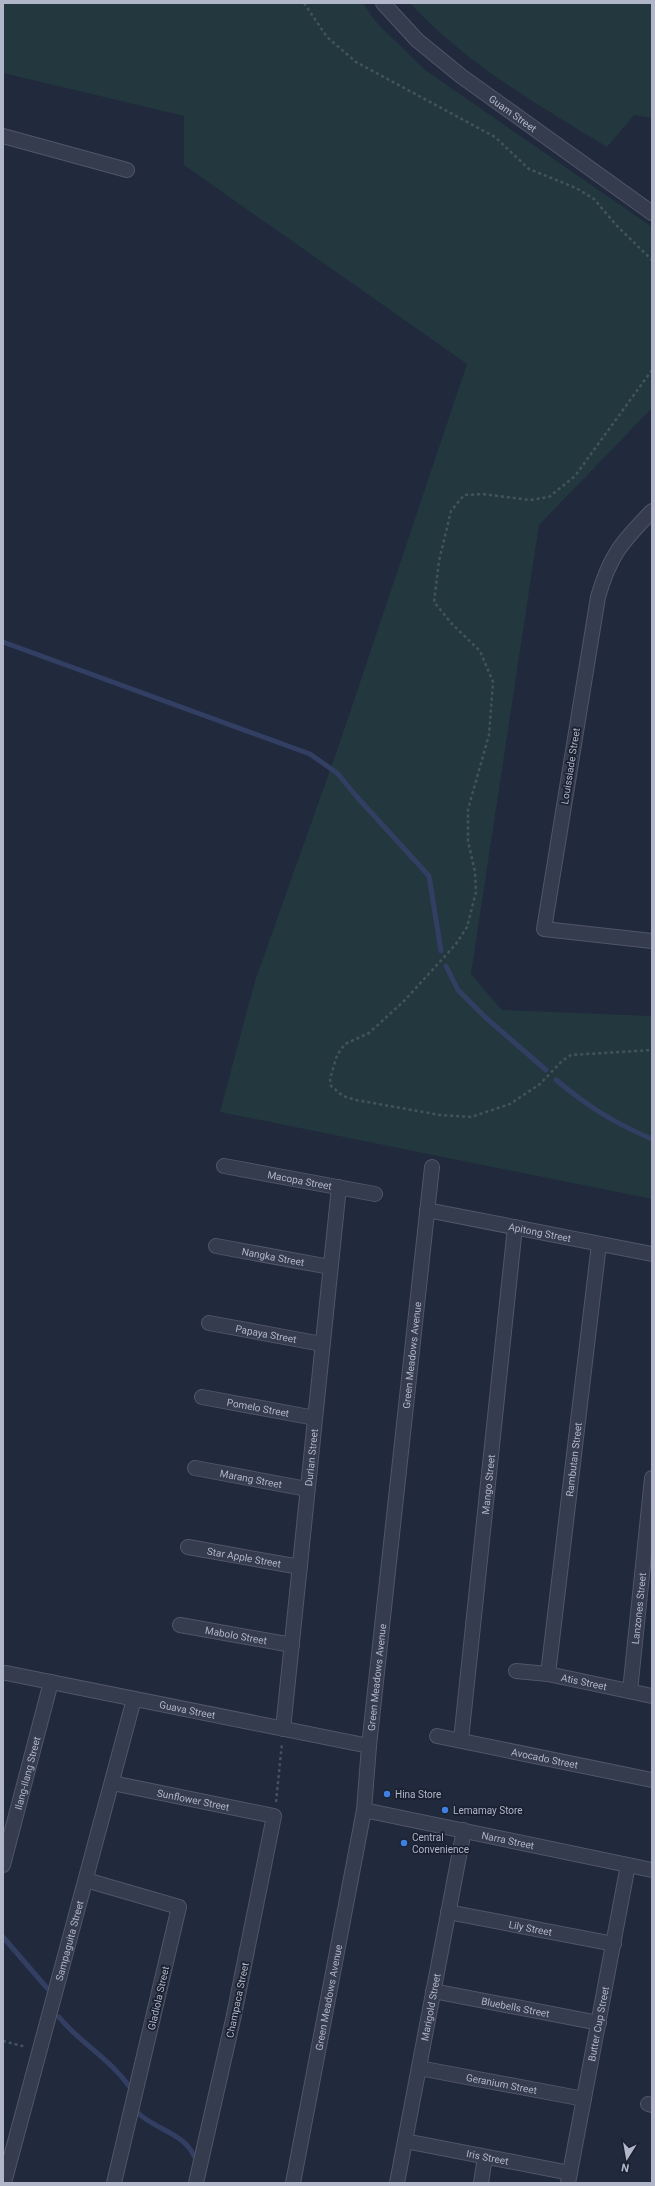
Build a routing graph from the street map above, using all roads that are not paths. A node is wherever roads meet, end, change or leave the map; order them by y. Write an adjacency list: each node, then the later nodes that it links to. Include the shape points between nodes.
1 (383, 3): 4 (street, Guam Street, via 417,40 461,76)
2 (3, 136): 3 (street)
3 (127, 170)
4 (652, 212)
5 (652, 511): 6 (street, Louissiade Street, via 612,556 598,597 544,929)
6 (652, 941)
7 (224, 1166): 9 (street, Macopa Street)
8 (432, 1167): 11 (street, Green Meadows Avenue)
9 (338, 1187): 10 (street, Macopa Street); 16 (street, Durian Street)
10 (375, 1194)
11 (427, 1210): 12 (street, Apitong Street); 39 (street, Green Meadows Avenue)
12 (515, 1228): 13 (street, Apitong Street); 38 (street, Mango Street)
13 (598, 1244): 15 (street, Apitong Street); 31 (street, Rambutan Street)
14 (216, 1246): 16 (street, Nangka Street)
15 (652, 1254)
16 (330, 1267): 18 (street, Durian Street)
17 (209, 1323): 18 (street, Papaya Street)
18 (322, 1344): 20 (street, Durian Street)
19 (202, 1397): 20 (street, Pomelo Street)
20 (315, 1418): 23 (street, Durian Street)
21 (195, 1468): 23 (street, Marang Street)
22 (652, 1478): 24 (street, Lanzones Street)
23 (307, 1489): 26 (street, Durian Street)
24 (651, 1499): 33 (street, Lanzones Street)
25 (188, 1547): 26 (street, Star Apple Street)
26 (300, 1567): 28 (street, Durian Street)
27 (180, 1625): 28 (street, Mabolo Street)
28 (292, 1645): 36 (street, Durian Street)
29 (516, 1671): 31 (street, Atis Street)
30 (6, 1673): 32 (street, Guava Street)
31 (548, 1674): 33 (street, Atis Street)
32 (51, 1682): 35 (street, Guava Street); 45 (street, Ilang-Ilang Street)
33 (630, 1691): 34 (street, Atis Street)
34 (652, 1696)
35 (134, 1699): 36 (street, Guava Street); 41 (street, Sampaguita Street)
36 (283, 1728): 39 (street, Guava Street)
37 (438, 1736): 38 (street, Avocado Street)
38 (461, 1740): 40 (street, Avocado Street)
39 (369, 1746): 42 (street, Green Meadows Avenue)
40 (652, 1780)
41 (112, 1784): 43 (street, Sunflower Street); 48 (street, Sampaguita Street)
42 (364, 1810): 44 (street, Narra Street); 61 (street, Green Meadows Avenue)
43 (274, 1816): 60 (street, Champaca Street, via 234,2015)
44 (464, 1830): 46 (street, Narra Street); 49 (street, Marigold Street)
45 (3, 1865)
46 (628, 1865): 47 (street, Narra Street); 50 (street, Butter Cup Street)
47 (652, 1870)
48 (86, 1880): 58 (street, Sampaguita Street); 59 (street, Gladiola Street, via 179,1908)
49 (448, 1912): 50 (street, Lily Street); 51 (street, Marigold Street)
50 (614, 1944): 52 (street, Butter Cup Street)
51 (433, 1991): 52 (street, Bluebells Street); 53 (street, Marigold Street)
52 (599, 2023): 54 (street, Butter Cup Street)
53 (419, 2068): 54 (street, Geranium Street); 55 (street, Marigold Street)
54 (584, 2099): 57 (street, Butter Cup Street)
55 (405, 2141): 56 (street, Iris Street); 62 (street, Marigold Street)
56 (485, 2157): 57 (street, Iris Street); 63 (street)
57 (569, 2178)
58 (4, 2183)
59 (114, 2183)
60 (196, 2183)
61 (293, 2183)
62 (397, 2183)
63 (481, 2183)

